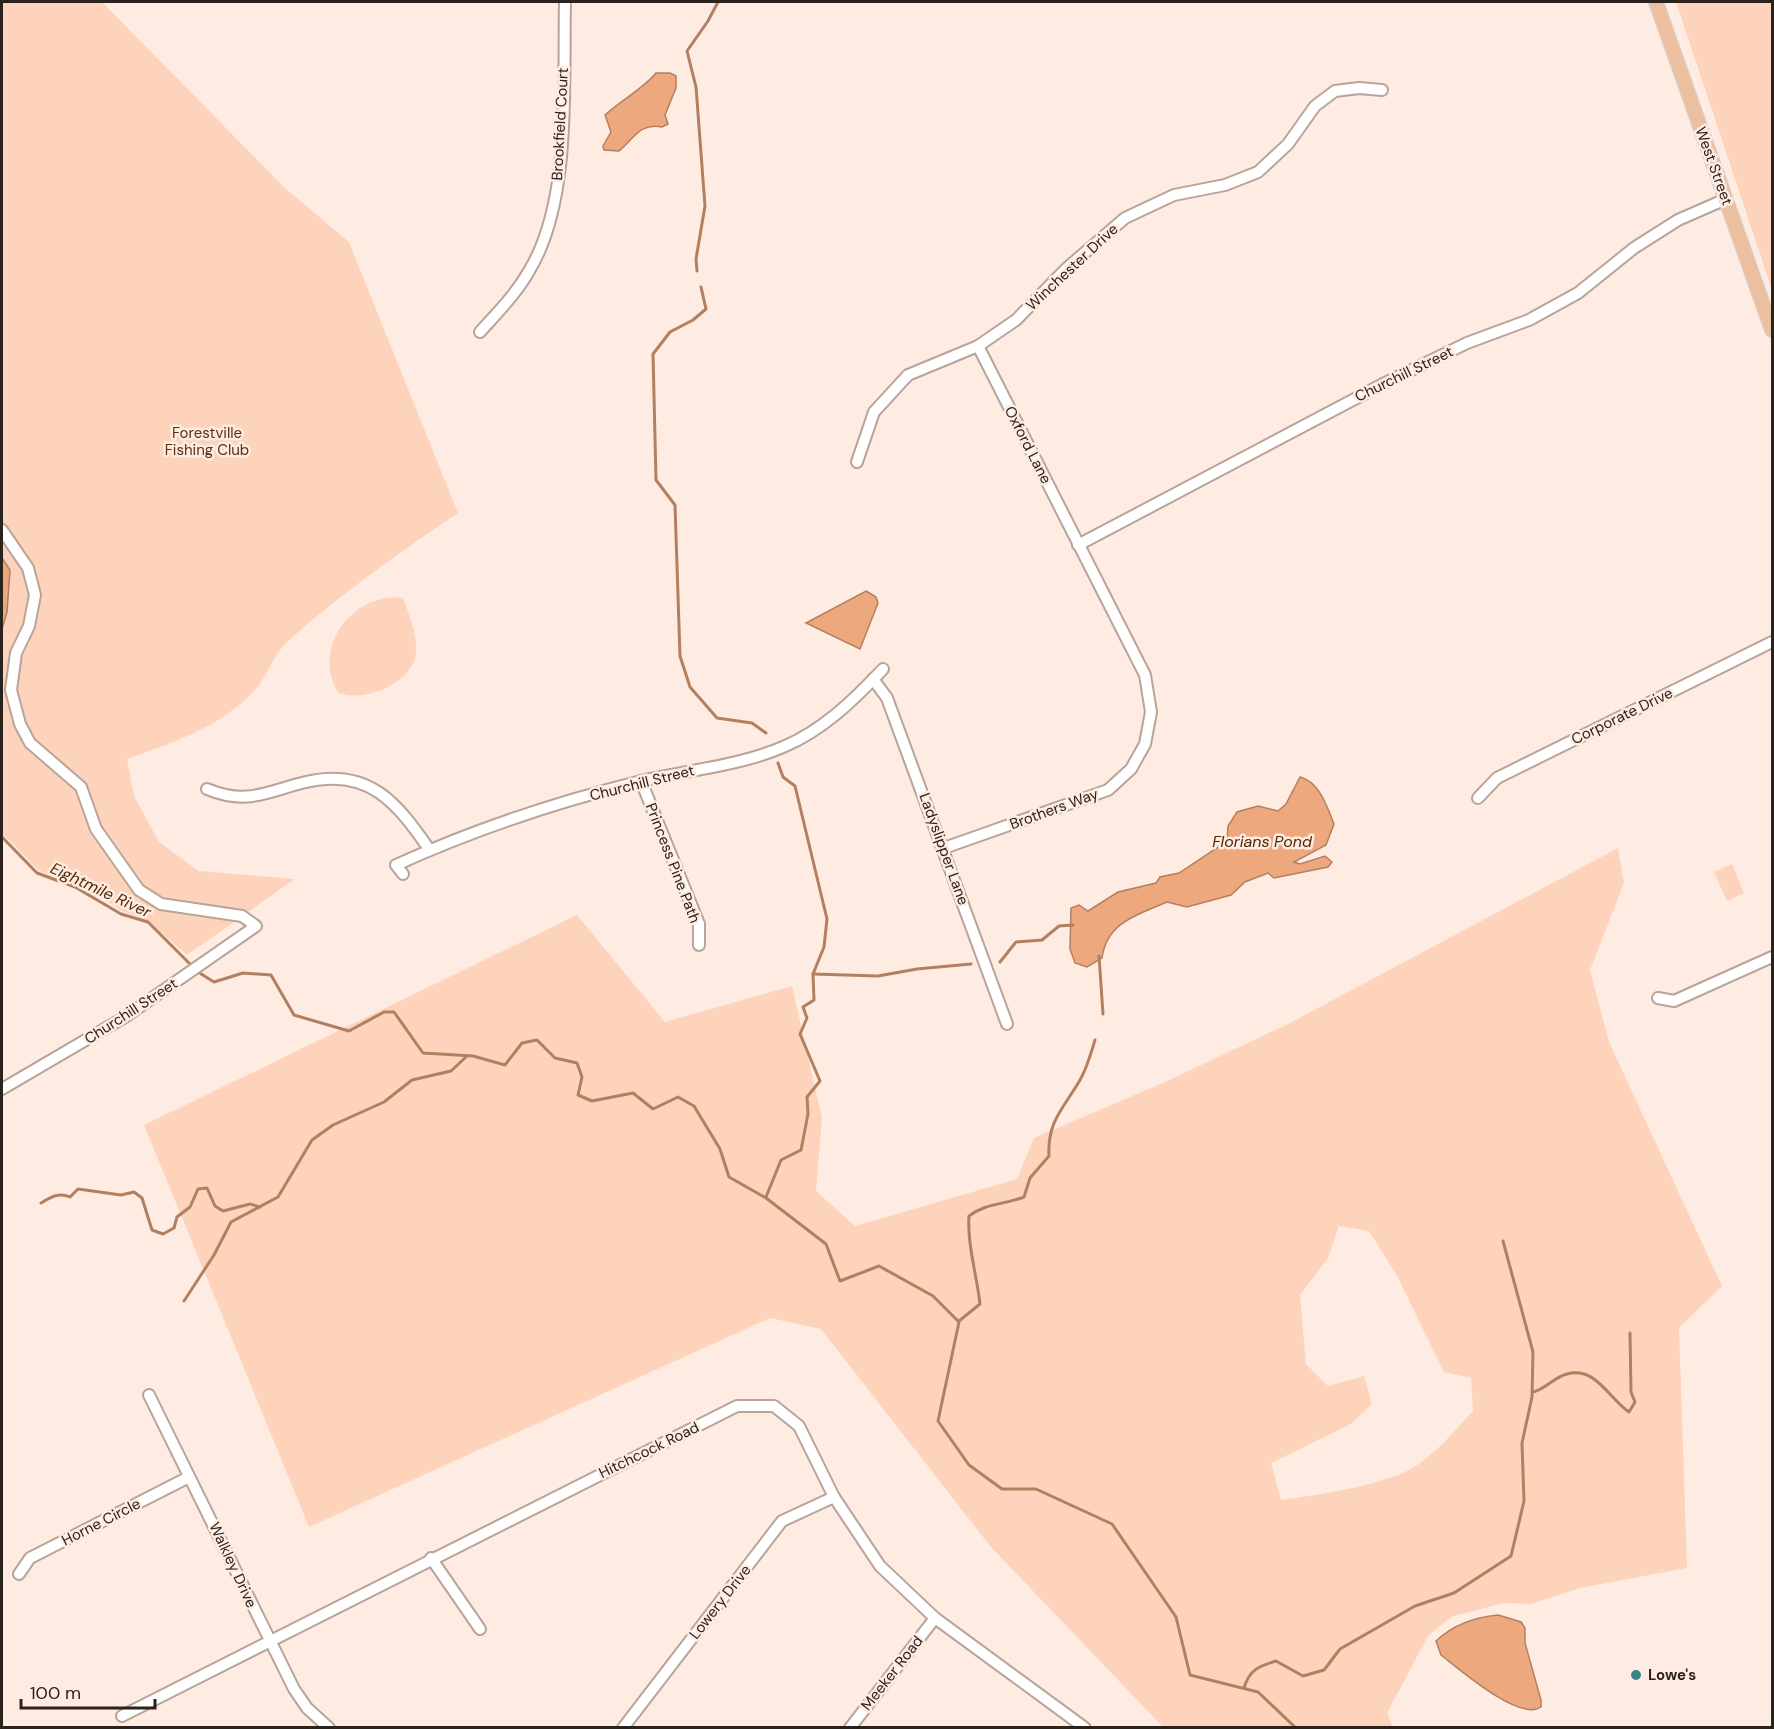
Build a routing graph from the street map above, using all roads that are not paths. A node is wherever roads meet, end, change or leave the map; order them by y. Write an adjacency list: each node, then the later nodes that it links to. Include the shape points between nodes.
1 (565, 2): 6 (street, Brookfield Court, via 557,194 530,271)
2 (1656, 2): 4 (main road, West Street)
3 (1382, 90): 7 (street, Winchester Drive, via 1335,91 1315,106 1288,144 1258,172 1225,185 1174,195 1125,218 1067,268 1016,320)
4 (1726, 199): 5 (main road, West Street); 10 (street, Churchill Street, via 1678,220 1634,248 1578,293 1528,320 1467,343 1385,383)
5 (1773, 330)
6 (480, 332)
7 (978, 346): 8 (street, Winchester Drive, via 908,375 874,412); 10 (street, Oxford Lane)
8 (857, 462)
9 (2, 530): 24 (street, Churchill Street, via 28,568 35,595 29,626 16,653 11,690 20,724 30,743 81,787 96,829 139,890 161,904 242,916 256,927 125,1017)
10 (1078, 545): 17 (street, Brothers Way, via 1145,675 1151,712 1145,744 1131,769 1108,790)
11 (1773, 642): 16 (street, Corporate Drive, via 1497,778)
12 (883, 669): 13 (street, Churchill Street)
13 (873, 679): 14 (street, Churchill Street, via 829,720 782,747 755,757); 17 (street, Ladyslipper Lane, via 887,698)
14 (641, 781): 18 (street, Churchill Street, via 494,823); 20 (street, Princess Pine Path, via 699,924)
15 (207, 789): 18 (street, via 244,799 307,782 344,778 375,789 403,811)
16 (1478, 798)
17 (944, 848): 23 (street, Ladyslipper Lane)
18 (429, 849): 19 (street, Churchill Street, via 396,865)
19 (403, 874)
20 (699, 945)
21 (1773, 957): 22 (street, via 1674,1001)
22 (1658, 998)
23 (1007, 1024)
24 (2, 1089)
25 (149, 1395): 26 (street, Walkley Drive)
26 (189, 1477): 29 (street, Horne Circle, via 30,1558); 32 (street, Walkley Drive)
27 (834, 1497): 28 (street, Hitchcock Road, via 799,1426 774,1406 737,1406); 30 (street, Hitchcock Road, via 880,1566); 35 (street, Lowery Drive, via 782,1521)
28 (431, 1558): 31 (street); 32 (street, Hitchcock Road)
29 (19, 1574)
30 (935, 1618): 36 (street, Meeker Road); 37 (street, Hitchcock Road)
31 (480, 1629)
32 (269, 1643): 33 (street, Hitchcock Road); 34 (street, Walkley Drive, via 307,1708)
33 (122, 1716)
34 (329, 1728)
35 (623, 1728)
36 (850, 1728)
37 (1085, 1728)

